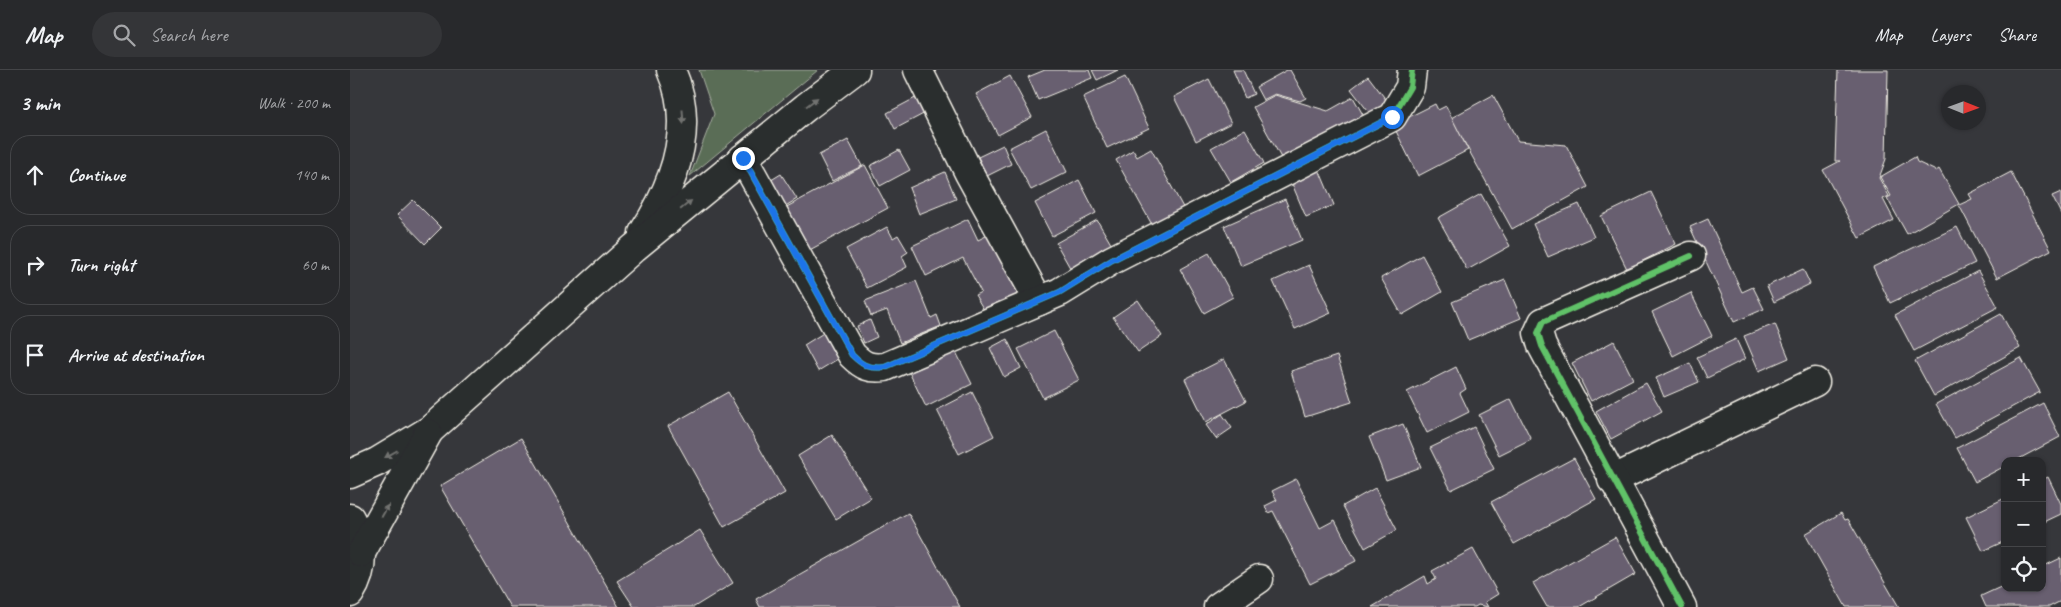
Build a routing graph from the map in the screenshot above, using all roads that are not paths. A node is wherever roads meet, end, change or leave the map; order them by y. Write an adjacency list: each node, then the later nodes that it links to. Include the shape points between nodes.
1 (671, 70): 6 (main road, one-way to 6, via 680,94 683,115 681,146 672,178)
2 (855, 70): 5 (main road, one-way to 2)
3 (918, 70): 8 (main road, via 969,173)
4 (1412, 70): 8 (main road, via 1410,88 1392,117 1112,260)
5 (743, 158): 6 (main road, one-way to 5); 8 (main road, via 852,355 861,364 885,367)
6 (635, 247): 10 (main road)
7 (1691, 256): 12 (main road, via 1542,322 1538,333)
8 (1039, 301)
9 (1815, 382): 12 (main road)
10 (430, 430): 11 (main road, one-way to 11); 14 (main road, one-way to 10)
11 (350, 474)
12 (1612, 480): 18 (main road)
13 (350, 518): 14 (main road, via 359,539)
14 (356, 574): 16 (main road)
15 (1259, 579): 17 (main road)
16 (363, 607)
17 (1218, 607)
18 (1682, 607)

